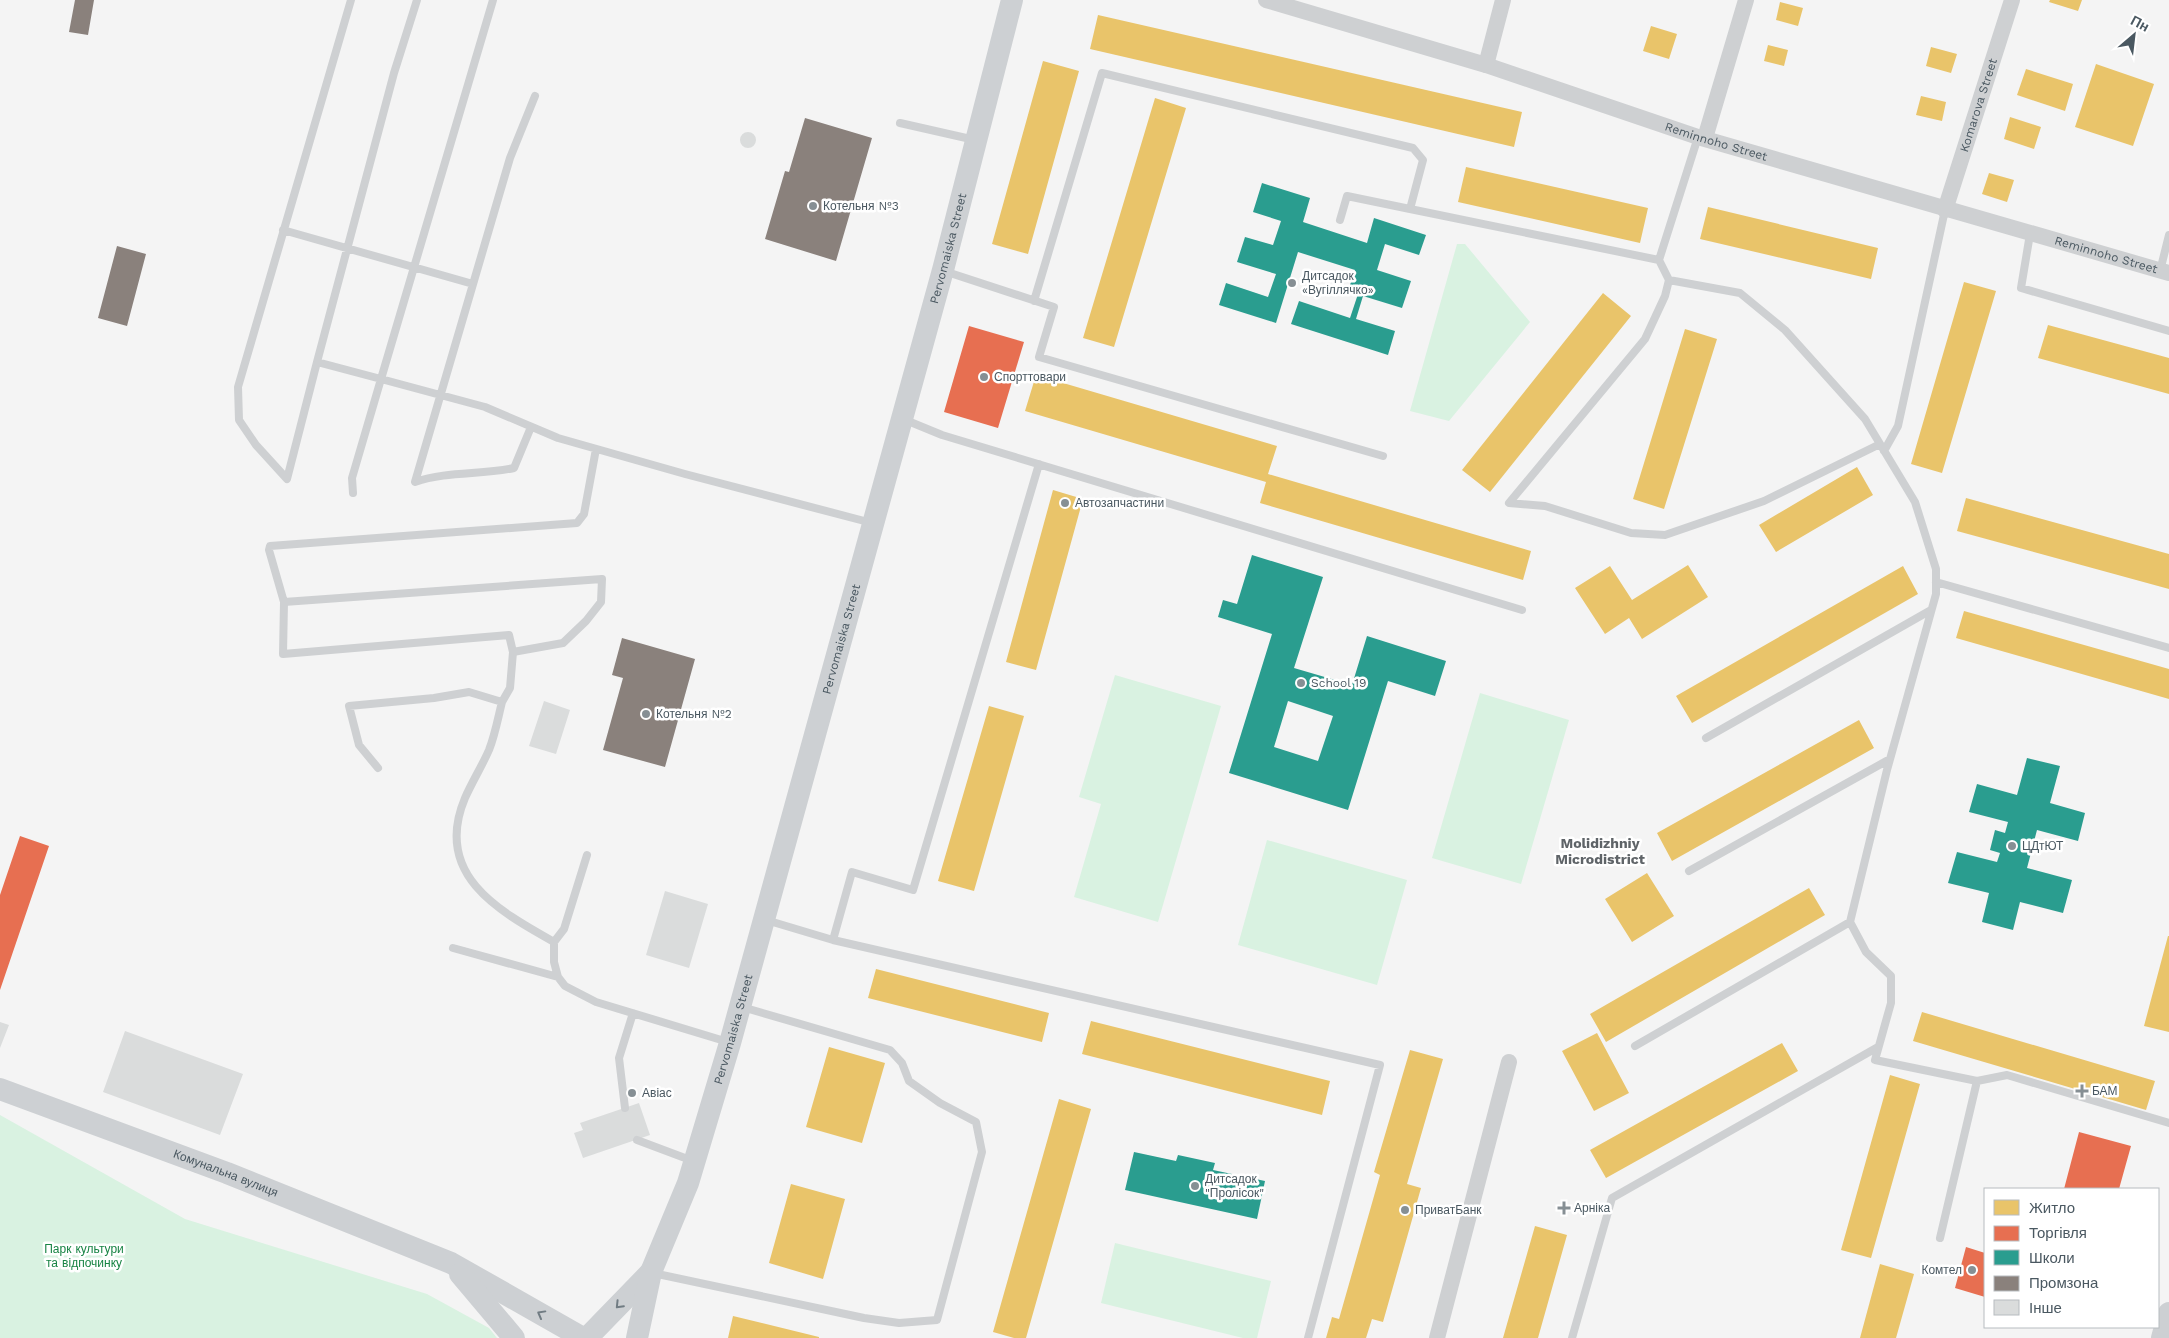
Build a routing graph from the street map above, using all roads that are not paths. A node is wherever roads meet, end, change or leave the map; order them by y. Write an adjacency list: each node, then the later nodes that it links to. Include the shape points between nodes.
1 (351, 0): 18 (lane)
2 (417, 0): 21 (lane)
3 (493, 0): 23 (lane)
4 (1012, 0): 14 (main road, Pervomaiska Street)
5 (1266, 0): 9 (street, Reminnoho Street)
6 (1503, 0): 10 (street)
7 (1746, 0): 13 (street)
8 (2012, 0): 16 (street, Komarova Street)
9 (1307, 5): 10 (street, Reminnoho Street)
10 (1486, 65): 13 (street, Reminnoho Street)
11 (535, 96): 27 (lane, via 510,158)
12 (900, 123): 14 (lane)
13 (1701, 138): 16 (street, Reminnoho Street); 22 (lane)
14 (977, 140): 24 (main road, Pervomaiska Street)
15 (1410, 209): 17 (lane, via 1347,196); 22 (lane); 28 (lane, via 1423,160 1413,148 1102,73)
16 (1945, 210): 19 (street, Reminnoho Street); 35 (lane, via 1898,426)
17 (1340, 220)
18 (283, 230): 21 (lane); 30 (lane, via 238,387 238,420 287,479)
19 (2030, 234): 25 (street, Reminnoho Street); 29 (lane, via 2021,288)
20 (2169, 234): 25 (lane)
21 (347, 249): 23 (lane); 30 (lane)
22 (1659, 260): 26 (lane)
23 (414, 267): 27 (lane); 31 (lane)
24 (943, 270): 28 (lane); 33 (main road, Pervomaiska Street)
25 (2164, 272)
26 (1669, 280): 35 (lane, via 1740,293 1786,330 1865,419); 35 (lane, via 1645,339 1509,503 1545,506 1631,533 1665,535 1764,501)
27 (473, 284): 32 (lane)
28 (1034, 301): 37 (lane, via 1054,307 1039,357)
29 (2169, 331)
30 (317, 362): 31 (lane)
31 (381, 379): 32 (lane); 39 (lane, via 352,478)
32 (440, 394): 34 (lane, via 485,407); 34 (lane, via 415,482 436,475 490,473 514,468)
33 (902, 418): 38 (lane, via 942,435); 40 (main road, Pervomaiska Street)
34 (531, 426): 36 (lane)
35 (1882, 447): 41 (lane, via 1915,502 1936,569)
36 (596, 449): 40 (lane); 42 (lane, via 584,514 577,522 270,546)
37 (1383, 456)
38 (1039, 464): 43 (lane); 55 (lane, via 913,890 852,872)
39 (353, 493)
40 (872, 523): 53 (main road, Pervomaiska Street)
41 (1936, 582): 44 (lane); 45 (lane)
42 (284, 602): 46 (lane, via 282,654 509,635); 46 (lane, via 602,579 601,602 563,643)
43 (1522, 610)
44 (1931, 610): 48 (lane); 49 (lane)
45 (2169, 648)
46 (513, 652): 47 (lane, via 510,688)
47 (502, 702): 50 (lane, via 469,692 348,706 359,745); 56 (lane, via 490,748 465,800 456,840 463,869 478,890 514,919)
48 (1706, 738)
49 (1890, 759): 52 (lane); 54 (lane)
50 (378, 768)
51 (587, 855): 56 (lane, via 564,929)
52 (1689, 871)
53 (765, 920): 55 (lane); 59 (main road, Pervomaiska Street)
54 (1850, 922): 62 (lane); 63 (lane, via 1866,952 1892,976 1892,1003)
55 (833, 940): 78 (lane, via 1380,1066)
56 (554, 942): 58 (lane)
57 (453, 948): 58 (lane)
58 (558, 977): 60 (lane, via 565,986 596,1002)
59 (740, 1007): 61 (main road, Pervomaiska Street); 73 (lane, via 890,1050 902,1063 909,1081 940,1103 976,1122 982,1152 937,1320 899,1323 864,1318)
60 (633, 1013): 61 (lane); 67 (lane, via 619,1058)
61 (730, 1043): 70 (main road, Pervomaiska Street)
62 (1635, 1046)
63 (1878, 1047): 65 (lane, via 1874,1060); 80 (lane, via 1612,1198)
64 (1509, 1062): 79 (street)
65 (1977, 1081): 68 (lane, via 2007,1075); 71 (lane)
66 (0, 1089): 72 (main road, Комунальна вулиця, via 227,1173)
67 (625, 1108)
68 (2169, 1123)
69 (637, 1140): 70 (lane)
70 (694, 1161): 73 (main road, Pervomaiska Street)
71 (1940, 1238)
72 (451, 1263): 75 (main road, Комунальна вулиця); 76 (main road, Комунальна вулиця, one-way to 72)
73 (651, 1272): 76 (main road, Pervomaiska Street, one-way to 76); 77 (main road, Pervomaiska Street)
74 (2169, 1313): 81 (main road)
75 (514, 1338)
76 (589, 1338)
77 (637, 1338)
78 (1308, 1338)
79 (1437, 1338)
80 (1572, 1338)
81 (2162, 1338)

